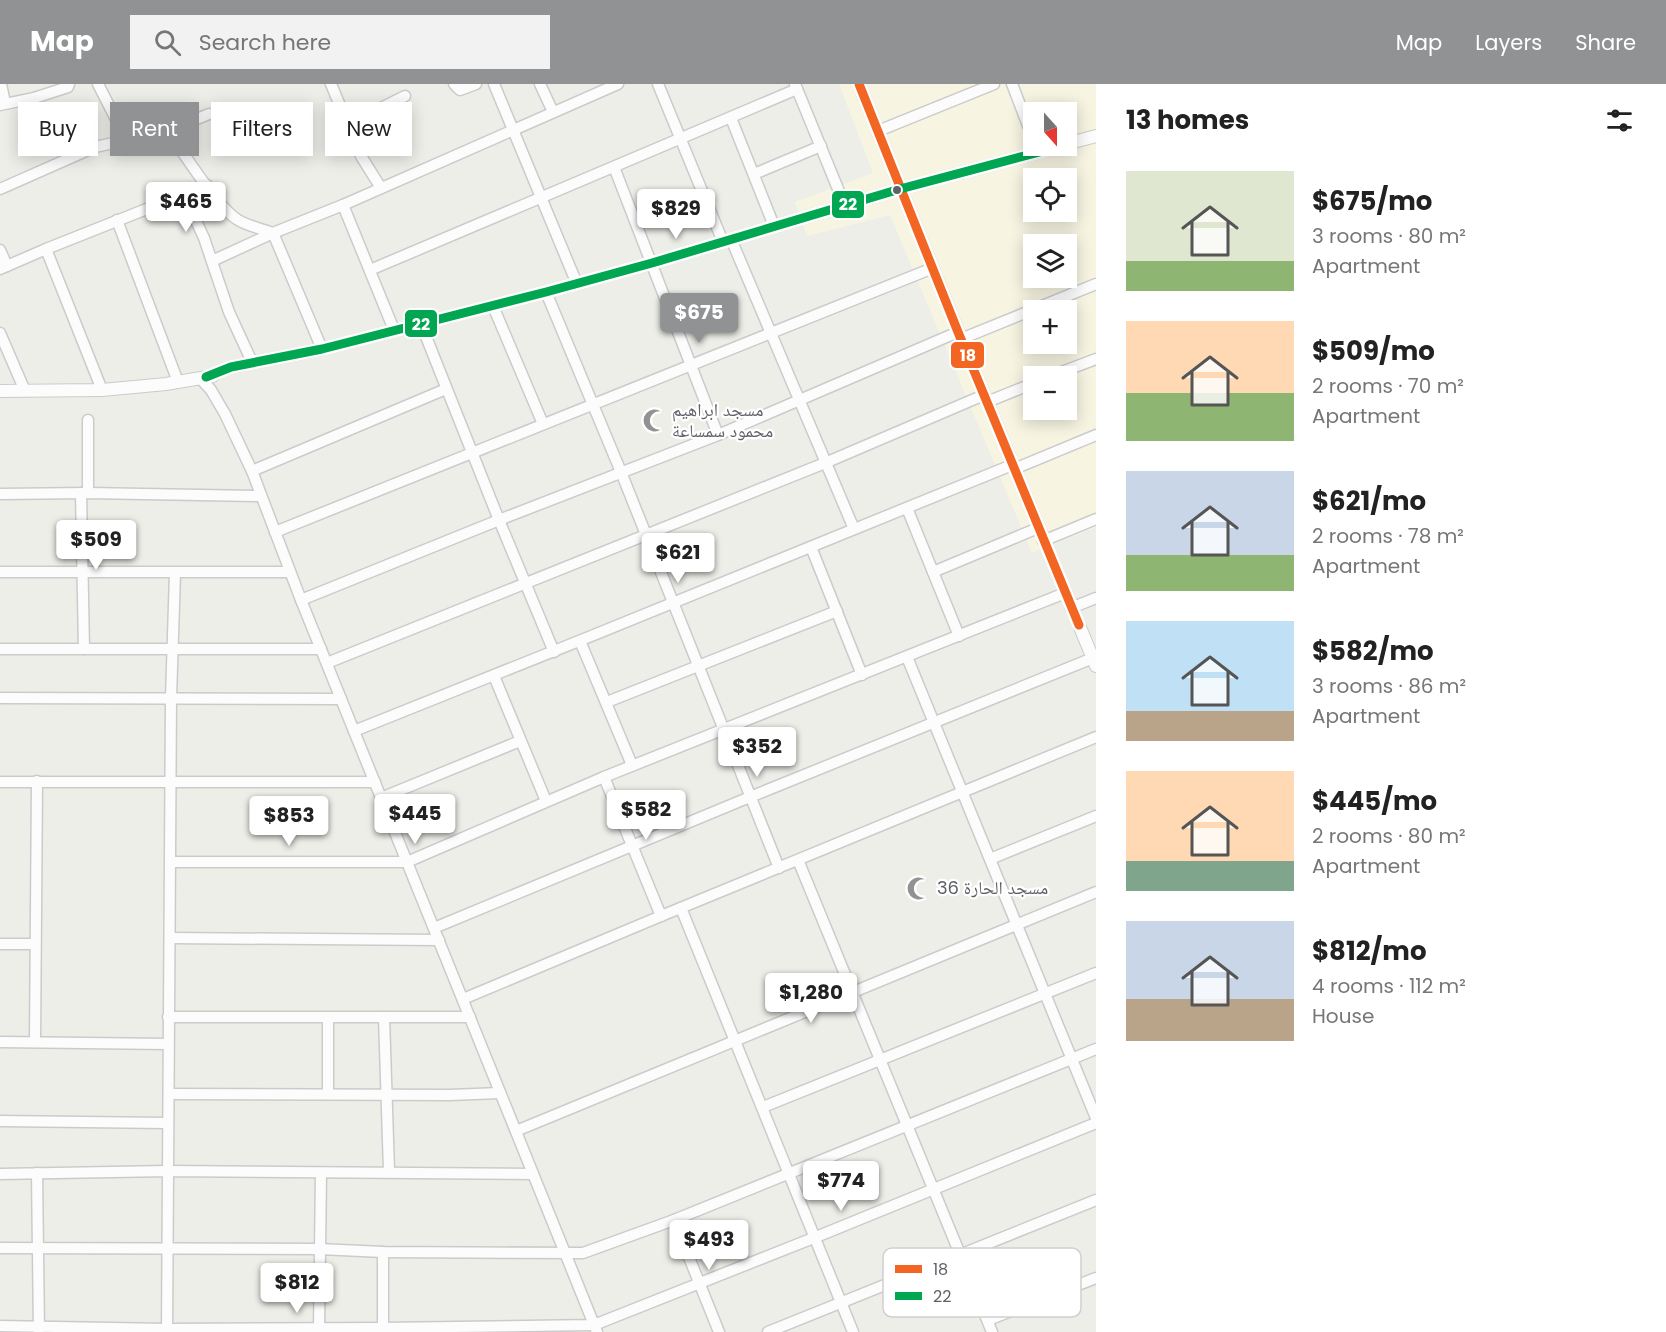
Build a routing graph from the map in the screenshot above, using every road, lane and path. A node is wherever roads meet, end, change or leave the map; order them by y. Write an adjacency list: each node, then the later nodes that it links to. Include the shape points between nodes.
1 (1, 84): 18 (street)
2 (69, 84): 18 (street, via 34,98)
3 (98, 84): 19 (street)
4 (331, 84): 16 (street)
5 (454, 84): 6 (street, via 460,90)
6 (476, 84)
7 (494, 84): 25 (street)
8 (540, 84): 20 (street)
9 (658, 84): 28 (street)
10 (859, 84): 26 (street)
11 (993, 84): 26 (street)
12 (1012, 84): 21 (street)
13 (611, 85): 20 (street)
14 (796, 87): 24 (street); 31 (street)
15 (405, 96): 17 (street)
16 (339, 102)
17 (393, 102)
18 (2, 104)
19 (110, 108)
20 (553, 112): 25 (street)
21 (1023, 112)
22 (209, 114): 23 (street)
23 (199, 118)
24 (730, 118): 28 (street); 36 (street)
25 (514, 129): 38 (street); 42 (street)
26 (878, 131): 40 (street)
27 (1096, 138): 29 (street)
28 (681, 139): 35 (street); 48 (street)
29 (1077, 142)
30 (110, 143): 39 (street)
31 (821, 146): 36 (street); 44 (street)
32 (1023, 150): 40 (street)
33 (186, 156): 37 (street)
34 (361, 156): 38 (street)
35 (614, 167): 42 (street); 52 (street)
36 (754, 174): 46 (street)
37 (207, 185): 41 (street); 47 (street, via 238,220)
38 (381, 188): 43 (street)
39 (0, 189)
40 (900, 189): 44 (street); 54 (street)
41 (184, 195): 45 (street); 51 (street)
42 (542, 198): 55 (street); 56 (street)
43 (343, 205): 47 (street); 55 (street)
44 (845, 206): 46 (street)
45 (117, 220): 49 (street); 72 (street)
46 (774, 226): 48 (street)
47 (273, 233): 51 (street); 65 (street)
48 (727, 241): 52 (street); 63 (street)
49 (46, 249): 53 (street); 75 (street)
50 (0, 250): 53 (street)
51 (212, 261): 68 (street)
52 (652, 263): 56 (street); 69 (street)
53 (4, 268)
54 (933, 268): 63 (street); 64 (street)
55 (370, 270): 61 (street)
56 (577, 284): 58 (street)
57 (1096, 284): 64 (street)
58 (546, 292): 59 (street); 80 (street)
59 (493, 306): 60 (street); 82 (street)
60 (421, 324): 61 (street); 74 (street)
61 (394, 330): 65 (street)
62 (0, 333): 77 (street)
63 (771, 333): 69 (street); 79 (street)
64 (959, 335): 78 (street); 79 (street)
65 (322, 349): 66 (street)
66 (294, 355): 68 (street); 71 (street, via 255,369)
67 (1096, 359): 70 (street)
68 (252, 362): 71 (street)
69 (691, 364): 80 (street); 83 (street)
70 (1077, 366)
71 (203, 377): 72 (street); 88 (street)
72 (178, 382): 75 (street)
73 (1023, 387): 78 (street)
74 (446, 389): 85 (street); 88 (street)
75 (102, 390): 77 (street)
76 (0, 391): 77 (street)
77 (25, 391)
78 (985, 399): 86 (street); 87 (street)
79 (798, 400): 83 (street); 86 (street)
80 (592, 404): 82 (street); 89 (street)
81 (88, 420): 90 (street)
82 (543, 424): 85 (street)
83 (718, 435): 89 (street)
84 (1096, 435): 87 (street)
85 (472, 453): 95 (street); 98 (street)
86 (825, 463): 97 (street); 99 (street)
87 (1013, 467): 93 (street); 96 (street)
88 (252, 471): 92 (street)
89 (621, 472): 95 (street); 99 (street)
90 (84, 493): 91 (street); 92 (street); 102 (street)
91 (0, 494)
92 (261, 496): 98 (street)
93 (907, 508): 97 (street); 105 (street)
94 (1096, 519): 100 (street)
95 (498, 520): 107 (street); 110 (street)
96 (1038, 528): 100 (street); 105 (street)
97 (854, 529): 101 (street)
98 (275, 532): 104 (street)
99 (646, 536): 107 (street); 111 (street)
100 (1043, 541): 108 (street)
101 (811, 547): 111 (street); 113 (street)
102 (82, 571): 103 (street); 106 (street); 117 (street)
103 (0, 572)
104 (290, 572): 106 (street); 110 (street)
105 (933, 572): 114 (street)
106 (175, 573): 119 (street)
107 (527, 584): 120 (street); 123 (street)
108 (1065, 593): 112 (street); 114 (street)
109 (1096, 598): 112 (street)
110 (301, 600): 118 (street)
111 (673, 602): 115 (street); 124 (street)
112 (1071, 608): 122 (street)
113 (837, 611): 124 (street); 125 (street)
114 (959, 636): 121 (street)
115 (580, 641): 120 (street); 130 (street)
116 (0, 649): 117 (street)
117 (84, 649): 119 (street)
118 (321, 649): 119 (street); 123 (street)
119 (172, 650): 128 (street)
120 (554, 651): 126 (street)
121 (907, 657): 125 (street); 131 (street)
122 (1094, 662): 131 (street)
123 (327, 663): 129 (street)
124 (698, 667): 130 (street); 132 (street)
125 (862, 675): 132 (street)
126 (494, 676): 133 (street); 135 (street)
127 (0, 698): 128 (street)
128 (171, 698): 129 (street); 139 (street)
129 (341, 699): 133 (street)
130 (607, 702): 136 (street)
131 (933, 723): 142 (street); 143 (street)
132 (723, 730): 136 (street); 143 (street)
133 (354, 731): 141 (street)
134 (1096, 737): 142 (street)
135 (520, 741): 144 (street); 145 (street)
136 (632, 765): 137 (street)
137 (604, 777): 145 (street); 147 (street)
138 (36, 781): 139 (street); 140 (street); 161 (street)
139 (171, 781): 141 (street); 150 (street)
140 (0, 782)
141 (375, 782): 144 (street)
142 (962, 792): 148 (street); 149 (street)
143 (750, 797): 147 (street); 152 (street)
144 (381, 798): 151 (street)
145 (546, 801): 151 (street)
146 (1096, 816): 148 (street)
147 (633, 846): 155 (street); 157 (street)
148 (990, 859): 156 (street)
149 (798, 861): 152 (street); 163 (street)
150 (171, 862): 151 (street); 158 (street)
151 (407, 862): 157 (street)
152 (779, 868): 154 (street)
153 (1096, 892): 156 (street)
154 (681, 908): 155 (street); 172 (street)
155 (661, 916): 165 (street)
156 (1016, 925): 163 (street); 164 (street)
157 (434, 928): 159 (street)
158 (170, 938): 159 (street); 166 (street)
159 (439, 940): 165 (street)
160 (0, 944): 161 (street)
161 (34, 945): 171 (street)
162 (1096, 973): 164 (street)
163 (851, 992): 172 (street); 176 (street)
164 (1046, 993): 175 (street); 176 (street)
165 (463, 999): 168 (street)
166 (168, 1017): 169 (street); 173 (street)
167 (384, 1017): 168 (street); 169 (street); 180 (street)
168 (470, 1017): 177 (street)
169 (328, 1018): 179 (street)
170 (0, 1041): 171 (street)
171 (35, 1041): 173 (street)
172 (735, 1041): 181 (street); 186 (street)
173 (168, 1044): 178 (street)
174 (1096, 1049): 175 (street)
175 (1071, 1059): 183 (street); 185 (street)
176 (881, 1061): 181 (street); 185 (street)
177 (500, 1093): 180 (street); 186 (street)
178 (169, 1094): 179 (street); 184 (street)
179 (328, 1094): 180 (street)
180 (387, 1094): 188 (street)
181 (763, 1107): 191 (street)
182 (0, 1121): 184 (street)
183 (1096, 1121): 194 (street)
184 (167, 1123): 187 (street)
185 (908, 1125): 191 (street); 194 (street)
186 (516, 1131): 193 (street)
187 (168, 1171): 189 (street); 190 (street); 200 (street)
188 (389, 1171): 190 (street); 193 (street)
189 (37, 1173): 192 (street); 199 (street)
190 (321, 1173): 203 (street)
191 (789, 1173): 196 (street); 197 (street)
192 (0, 1174)
193 (533, 1174): 205 (street)
194 (933, 1190): 197 (street); 201 (street)
195 (1096, 1200): 202 (street)
196 (674, 1220): 205 (street, via 594,1250); 207 (street)
197 (816, 1238): 207 (street); 210 (street)
198 (0, 1248): 199 (street)
199 (37, 1248): 200 (street); 216 (street)
200 (167, 1248): 203 (street); 218 (street)
201 (957, 1248)
202 (977, 1248)
203 (319, 1249): 204 (street); 215 (street)
204 (383, 1252): 205 (street); 219 (street)
205 (566, 1254): 217 (street)
206 (1096, 1278): 208 (street)
207 (699, 1284): 217 (street); 220 (street)
208 (1081, 1284)
209 (883, 1287): 210 (street)
210 (843, 1303): 221 (street); 222 (street)
211 (987, 1317): 213 (street)
212 (996, 1317): 213 (street)
213 (988, 1320): 223 (street)
214 (0, 1326): 216 (street)
215 (319, 1328): 218 (street); 219 (street)
216 (39, 1329): 218 (street)
217 (596, 1329): 219 (street)
218 (167, 1330)
219 (383, 1330)
220 (719, 1332)
221 (768, 1332)
222 (854, 1332)
223 (992, 1332)

